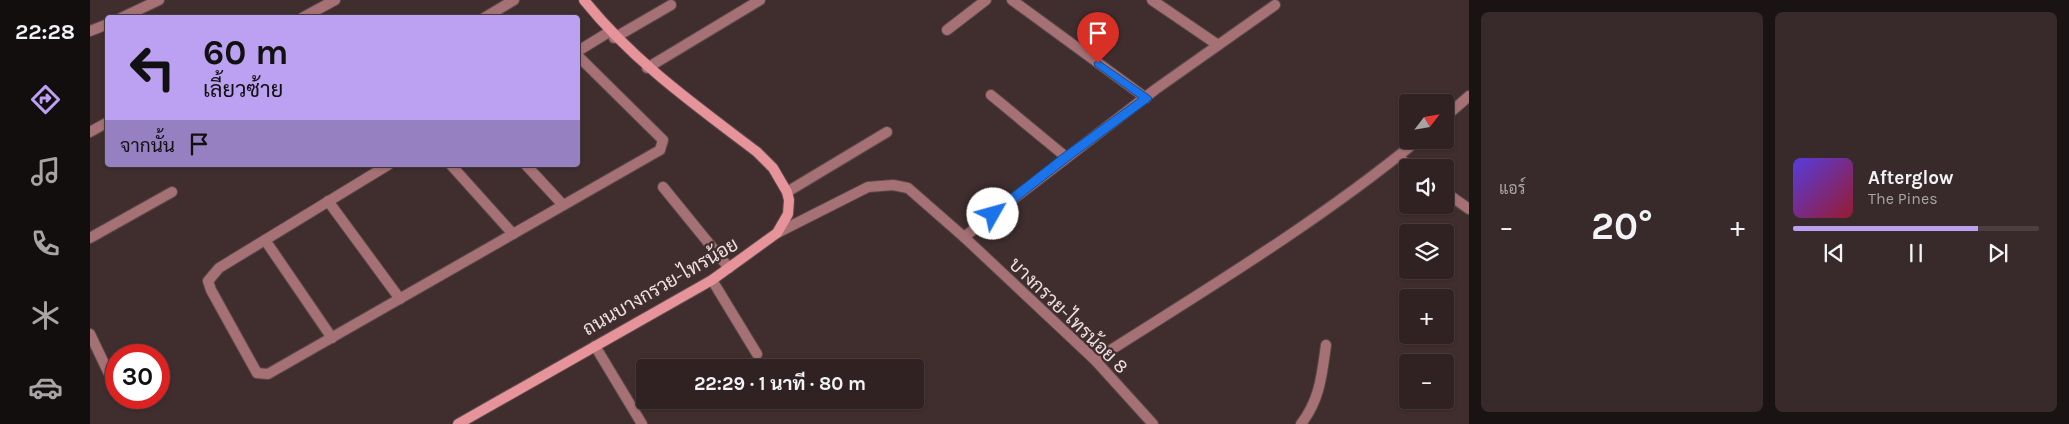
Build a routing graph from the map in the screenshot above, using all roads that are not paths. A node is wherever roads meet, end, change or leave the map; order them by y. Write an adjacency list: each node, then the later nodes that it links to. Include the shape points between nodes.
1 (158, 0): 11 (street)
2 (335, 0): 12 (street)
3 (514, 0): 13 (street)
4 (584, 0): 17 (main road)
5 (760, 0): 21 (street)
6 (986, 0): 15 (street)
7 (1012, 0): 24 (street)
8 (1152, 0): 18 (street)
9 (671, 5): 17 (street)
10 (1275, 5): 18 (street)
11 (127, 15)
12 (308, 15)
13 (489, 15)
14 (105, 25): 16 (street)
15 (947, 30)
16 (90, 32)
17 (611, 35): 19 (street); 21 (main road)
18 (1218, 44): 24 (street)
19 (580, 50)
20 (580, 58): 41 (street, via 663,140 663,145 660,150)
21 (647, 68): 38 (main road, via 757,152 773,168)
22 (992, 95): 30 (street)
23 (1469, 96): 25 (street)
24 (1146, 98): 30 (street)
25 (1454, 109)
26 (105, 124): 27 (street)
27 (90, 132)
28 (887, 132): 38 (street)
29 (1407, 149): 31 (street)
30 (1066, 157): 45 (street)
31 (1398, 157): 32 (street); 56 (street, via 1314,220)
32 (1401, 159)
33 (385, 167): 40 (street)
34 (453, 167): 44 (street)
35 (528, 167): 41 (street)
36 (663, 187): 48 (street)
37 (172, 192): 46 (street)
38 (787, 192): 43 (main road, ถนนบางกรวย-ไทรน้อย, via 788,214)
39 (1454, 198): 42 (street)
40 (328, 201): 47 (street); 50 (street)
41 (563, 205): 44 (street)
42 (1469, 209)
43 (778, 233): 45 (street, บางกรวย-ไทรน้อย 8, via 868,187 893,185 908,188); 48 (main road, ถนนบางกรวย-ไทรน้อย)
44 (513, 234): 50 (street)
45 (964, 237): 56 (street, บางกรวย-ไทรน้อย 8)
46 (90, 238)
47 (265, 240): 52 (street); 52 (street, via 219,268 208,280 258,373 268,374)
48 (729, 268): 49 (main road, ถนนบางกรวย-ไทรน้อย)
49 (712, 280): 54 (main road, ถนนบางกรวย-ไทรน้อย); 55 (street)
50 (400, 299): 52 (street)
51 (90, 334): 57 (street)
52 (332, 338)
53 (1326, 345): 61 (street, via 1316,398)
54 (594, 346): 58 (main road, ถนนบางกรวย-ไทรน้อย); 59 (street)
55 (757, 354)
56 (1095, 360): 60 (street, บางกรวย-ไทรน้อย 8)
57 (105, 365)
58 (458, 424)
59 (642, 424)
60 (1153, 424)
61 (1301, 424)

